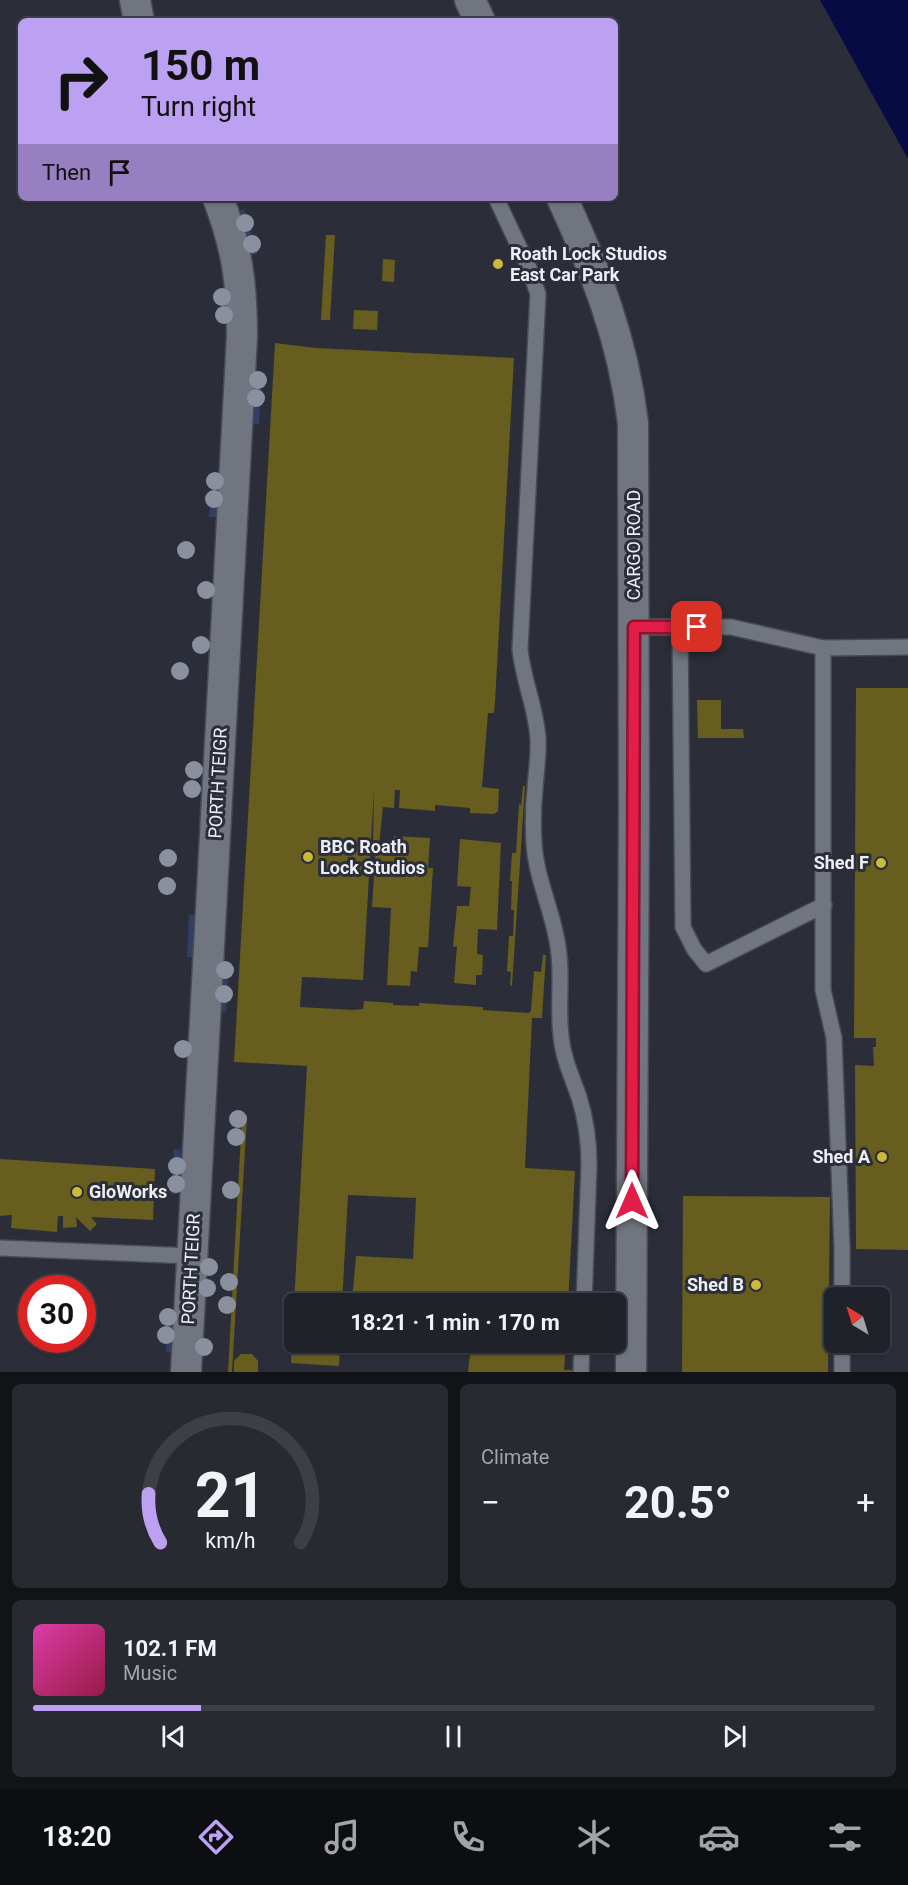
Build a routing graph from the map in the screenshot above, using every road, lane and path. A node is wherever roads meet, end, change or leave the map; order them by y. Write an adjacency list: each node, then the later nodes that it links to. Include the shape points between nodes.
1 (135, 0): 3 (street)
2 (470, 0): 4 (street)
3 (138, 18)
4 (479, 18)
5 (219, 201): 14 (street, PORTH TEIGR, via 237,258 242,336)
6 (497, 201): 16 (lane, via 538,294 520,649 538,738 533,820 536,864 561,968 563,1051 589,1145)
7 (563, 201): 9 (street, CARGO ROAD, via 601,288 626,372 634,449)
8 (680, 626): 9 (lane); 11 (lane, via 731,627); 12 (lane, via 683,927 694,949 706,964)
9 (634, 627): 21 (street, CARGO ROAD)
10 (908, 646): 11 (lane)
11 (823, 648): 12 (lane)
12 (824, 905): 15 (lane, via 823,990 834,1038)
13 (0, 1248): 14 (lane)
14 (192, 1256): 19 (street, PORTH TEIGR)
15 (842, 1287)
16 (584, 1293)
17 (582, 1353): 20 (lane)
18 (842, 1353): 22 (lane)
19 (186, 1372)
20 (581, 1372)
21 (631, 1372)
22 (842, 1372)

